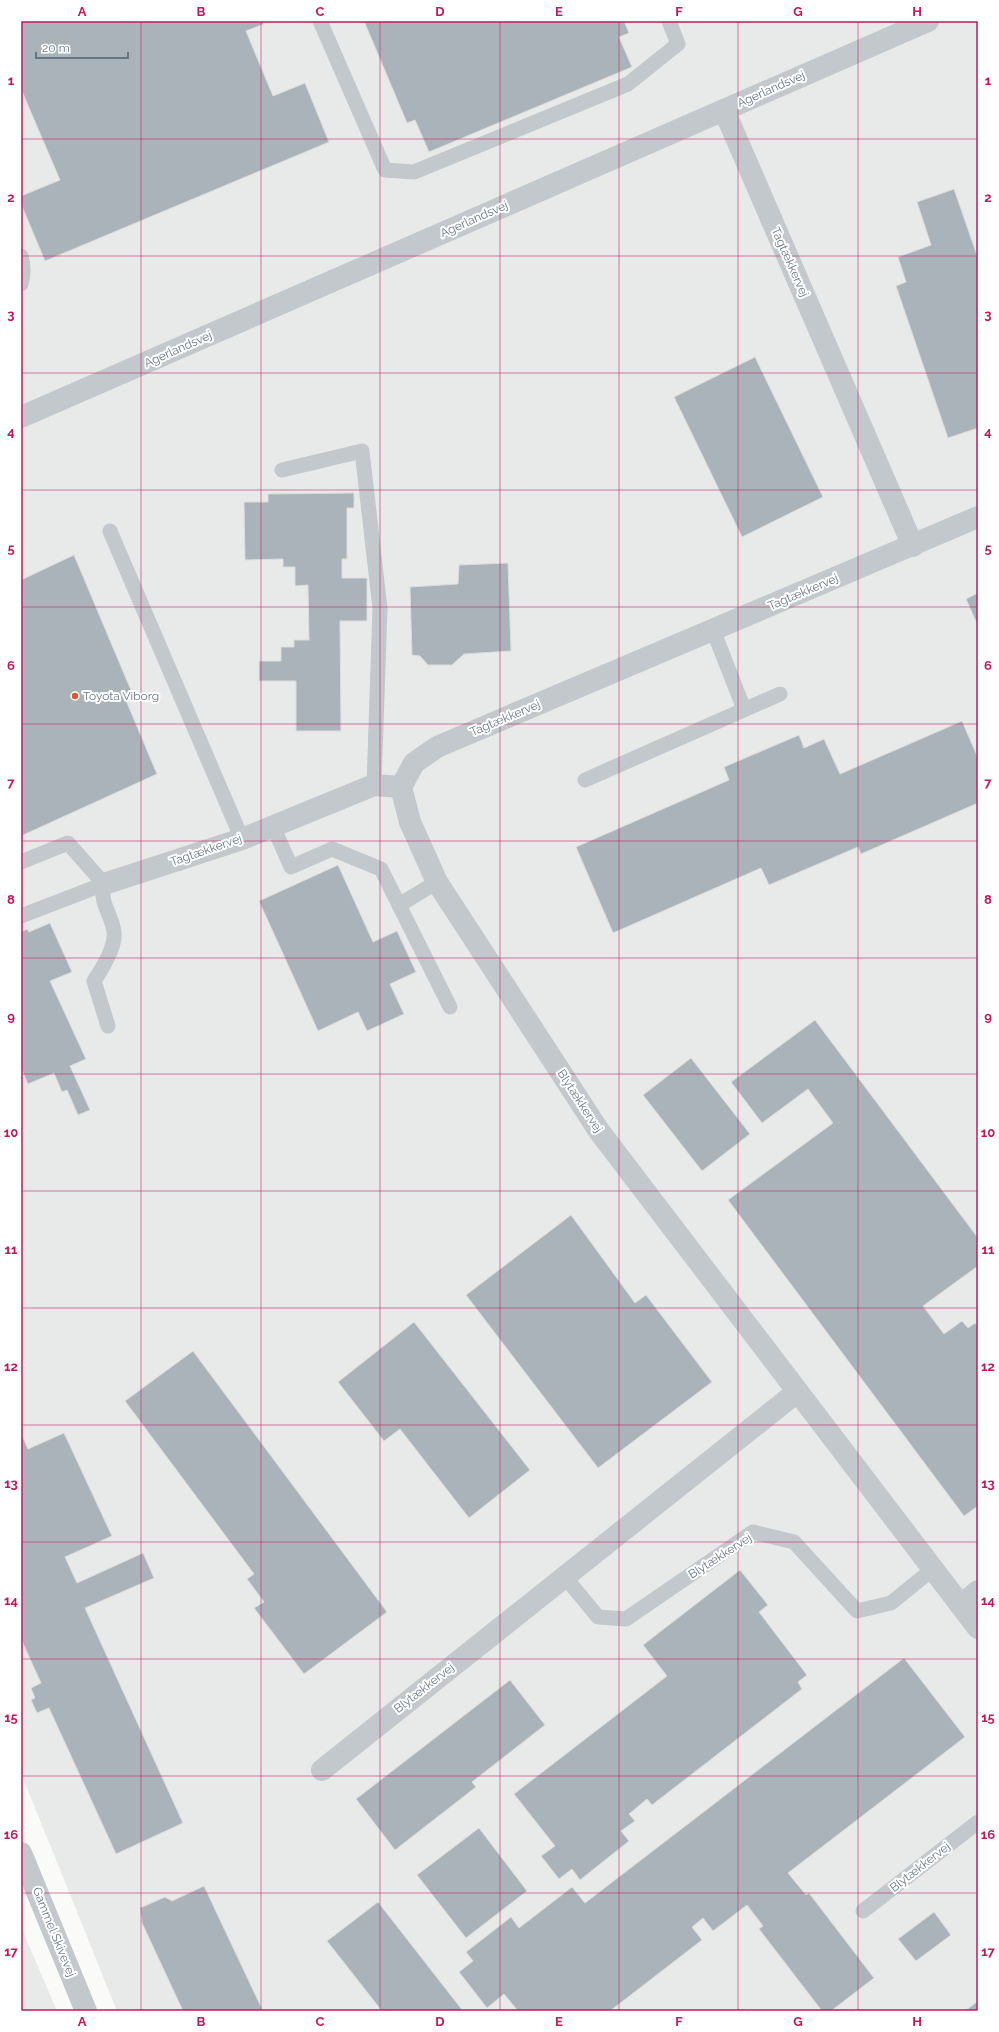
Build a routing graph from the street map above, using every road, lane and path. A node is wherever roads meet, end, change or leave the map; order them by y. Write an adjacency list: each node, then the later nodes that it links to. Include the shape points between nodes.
1 (320, 21): 2 (lane, via 385,170 414,172 628,84 678,44)
2 (669, 21)
3 (928, 21): 4 (street, Agerlandsvej)
4 (724, 110): 7 (street, Agerlandsvej); 11 (street, Tagtækkervej)
5 (21, 256): 6 (lane, via 24,276)
6 (21, 284)
7 (21, 417)
8 (282, 470): 16 (lane, via 362,451 380,608)
9 (978, 517): 11 (street, Tagtækkervej)
10 (110, 531): 19 (lane)
11 (913, 546): 12 (street, Tagtækkervej)
12 (713, 630): 14 (lane); 17 (street, Tagtækkervej, via 437,747 414,763)
13 (780, 694): 14 (lane)
14 (744, 710): 15 (lane)
15 (585, 780)
16 (374, 785): 17 (street, Tagtækkervej); 18 (street, Tagtækkervej)
17 (400, 787): 21 (street, Blytækkervej, via 410,822)
18 (273, 826): 19 (street, Tagtækkervej); 23 (lane, via 291,867 332,849 381,869)
19 (242, 839): 22 (street, Tagtækkervej)
20 (21, 862): 22 (lane, via 68,843)
21 (437, 882): 23 (lane); 27 (street, Blytækkervej, via 599,1131)
22 (104, 884): 24 (lane); 26 (lane, via 101,895 115,933 109,957 94,981)
23 (399, 905): 25 (lane)
24 (21, 916)
25 (450, 1007)
26 (108, 1026)
27 (797, 1392): 28 (street, Blytækkervej); 29 (street, Blytækkervej)
28 (932, 1569): 29 (lane, Blytækkervej, via 891,1603 856,1612 794,1542 753,1532 626,1619 598,1617); 31 (street, Blytækkervej)
29 (565, 1577): 33 (street, Blytækkervej)
30 (978, 1591): 31 (street)
31 (961, 1605): 32 (street, Blytækkervej)
32 (978, 1628)
33 (322, 1770)
34 (978, 1822): 36 (lane, Blytækkervej)
35 (21, 1853): 37 (street, Gammel Skivevej)
36 (863, 1911)
37 (86, 2011)

